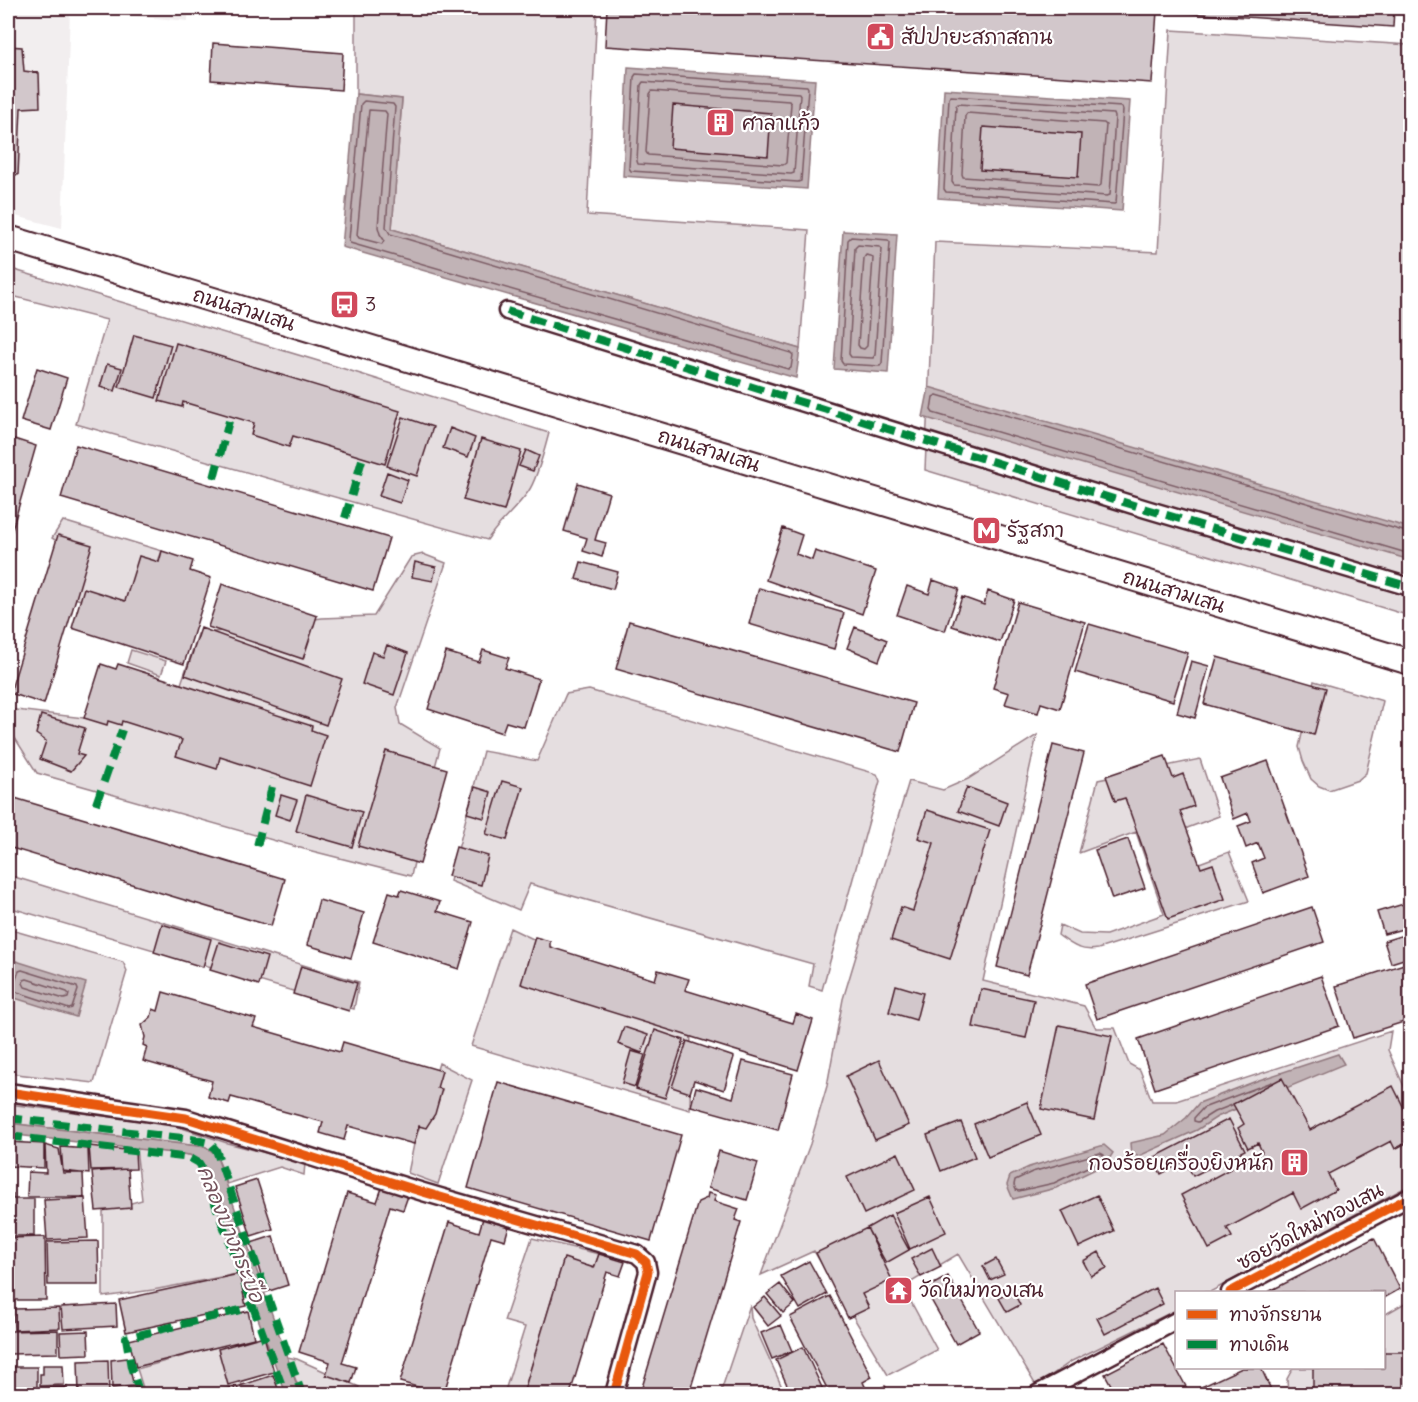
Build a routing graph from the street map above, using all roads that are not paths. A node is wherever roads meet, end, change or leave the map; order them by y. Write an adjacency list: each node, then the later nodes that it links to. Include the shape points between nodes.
1 (8, 238): 4 (main road, ถนนสามเสน)
2 (507, 311): 3 (street)
3 (1410, 587)
4 (1410, 662)
5 (8, 1092): 9 (street, via 186,1118 637,1254 646,1262 648,1272)
6 (1410, 1197): 7 (street, ซอยวัดใหม่ทองเสน)
7 (1234, 1291)
8 (1175, 1322): 10 (street)
9 (614, 1395)
10 (1037, 1395)

